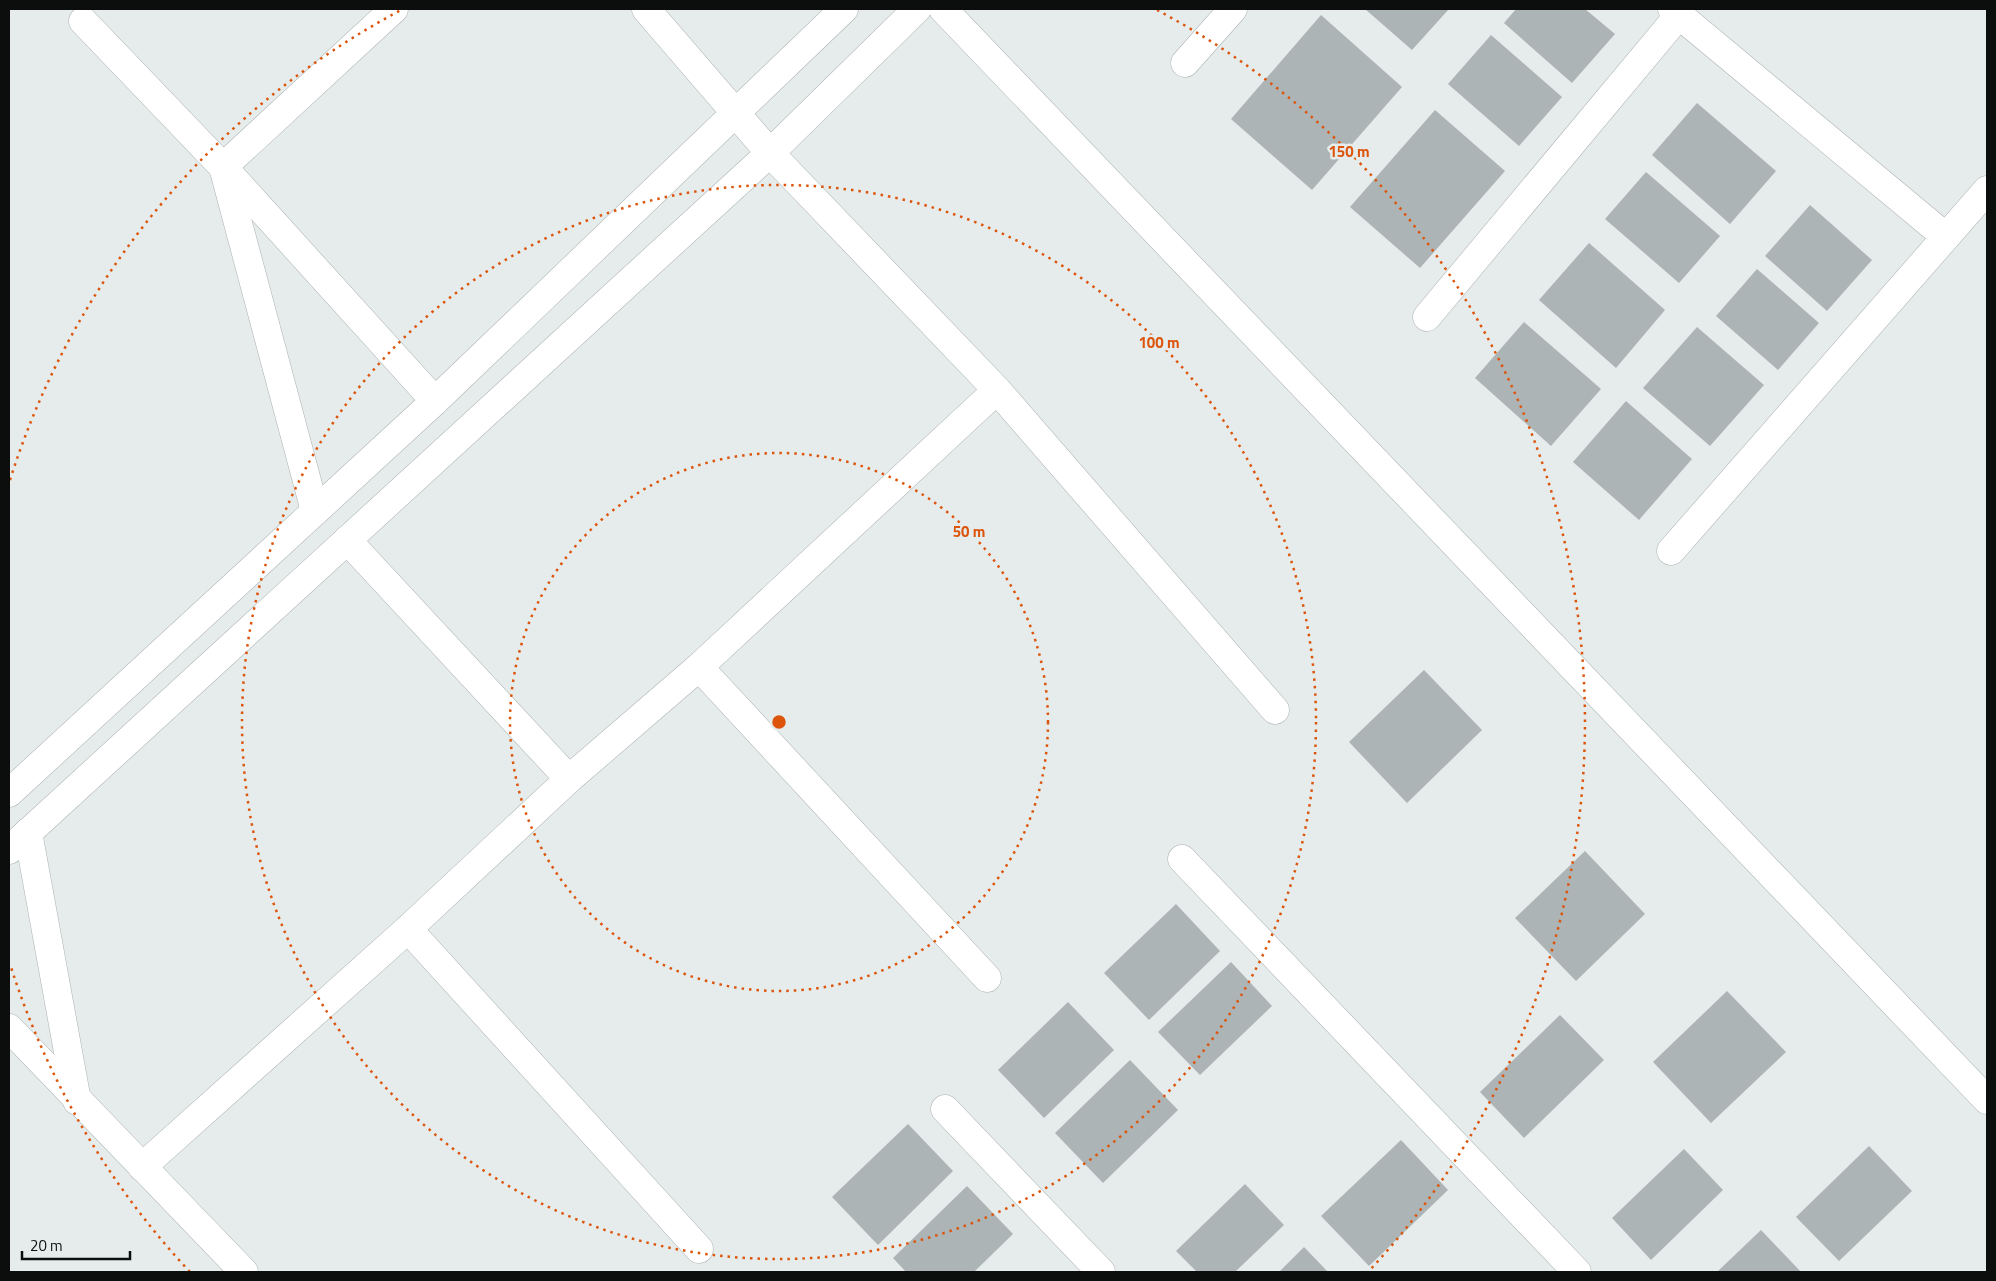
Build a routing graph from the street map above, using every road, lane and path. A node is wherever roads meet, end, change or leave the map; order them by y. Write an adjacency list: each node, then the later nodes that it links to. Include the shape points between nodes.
1 (394, 9): 12 (street)
2 (646, 9): 10 (street)
3 (844, 9): 10 (street)
4 (917, 9): 11 (street)
5 (943, 9): 30 (street)
6 (1233, 9): 9 (street)
7 (1676, 12): 14 (street); 15 (street)
8 (83, 21): 12 (street)
9 (1185, 63)
10 (734, 113): 11 (street); 17 (street)
11 (770, 153): 16 (street); 19 (street)
12 (223, 167): 17 (street); 18 (street)
13 (1987, 190): 14 (street)
14 (1946, 237): 20 (street)
15 (1426, 317)
16 (997, 390): 21 (street); 22 (street)
17 (435, 401): 18 (street)
18 (315, 511): 24 (street)
19 (347, 540): 23 (street); 25 (street)
20 (1671, 551)
21 (700, 667): 23 (street); 28 (street)
22 (1275, 710)
23 (569, 780): 27 (street)
24 (9, 793)
25 (18, 841): 31 (street)
26 (1182, 859): 37 (street)
27 (408, 929): 33 (street); 34 (street)
28 (987, 978)
29 (9, 1028): 31 (street)
30 (1987, 1100)
31 (77, 1101): 33 (street)
32 (945, 1109): 36 (street)
33 (142, 1166): 35 (street)
34 (699, 1249)
35 (244, 1272)
36 (1101, 1272)
37 (1576, 1272)

